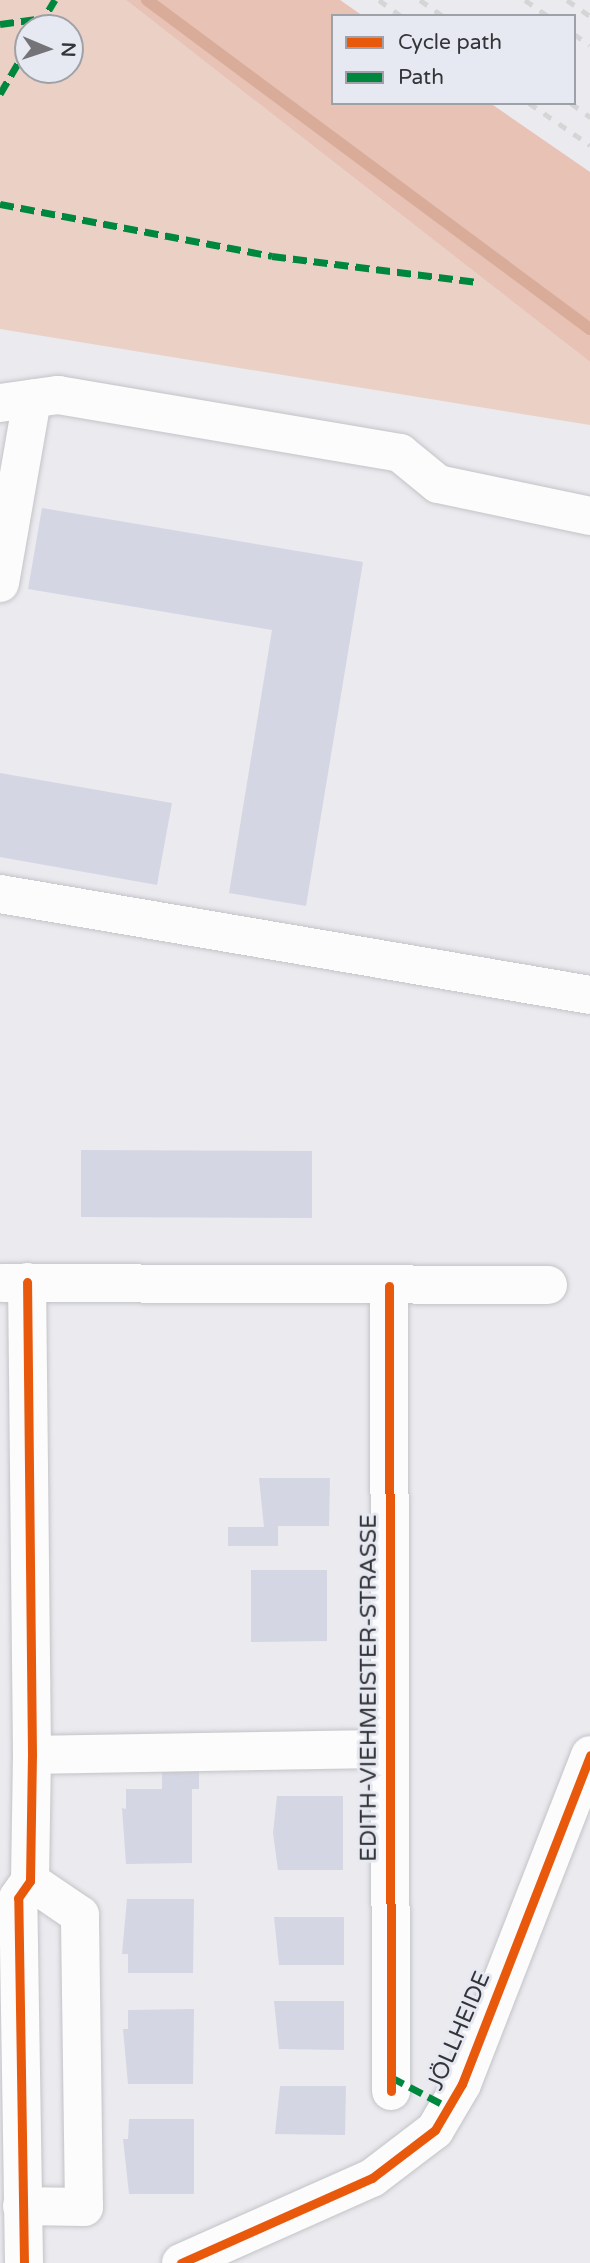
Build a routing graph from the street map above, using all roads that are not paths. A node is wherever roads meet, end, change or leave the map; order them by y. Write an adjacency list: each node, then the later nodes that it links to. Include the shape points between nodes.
1 (16, 401): 2 (street, via 58,395 400,453 438,484); 3 (street)
2 (590, 516)
3 (0, 583)
4 (0, 894): 5 (street)
5 (590, 995)
6 (13, 1283): 8 (street); 10 (street)
7 (548, 1285): 8 (street)
8 (389, 1286): 9 (street, EDITH-VIEHMEISTER-STRASSE)
9 (387, 1749): 10 (street); 13 (street, EDITH-VIEHMEISTER-STRASSE)
10 (32, 1755): 12 (street)
11 (590, 1755): 16 (street, JÖLLHEIDE, via 462,2084 435,2130 372,2178)
12 (16, 1893): 14 (street); 14 (street, via 80,1915 84,2207)
13 (391, 2091)
14 (22, 2206): 15 (street)
15 (24, 2263)
16 (181, 2263)

